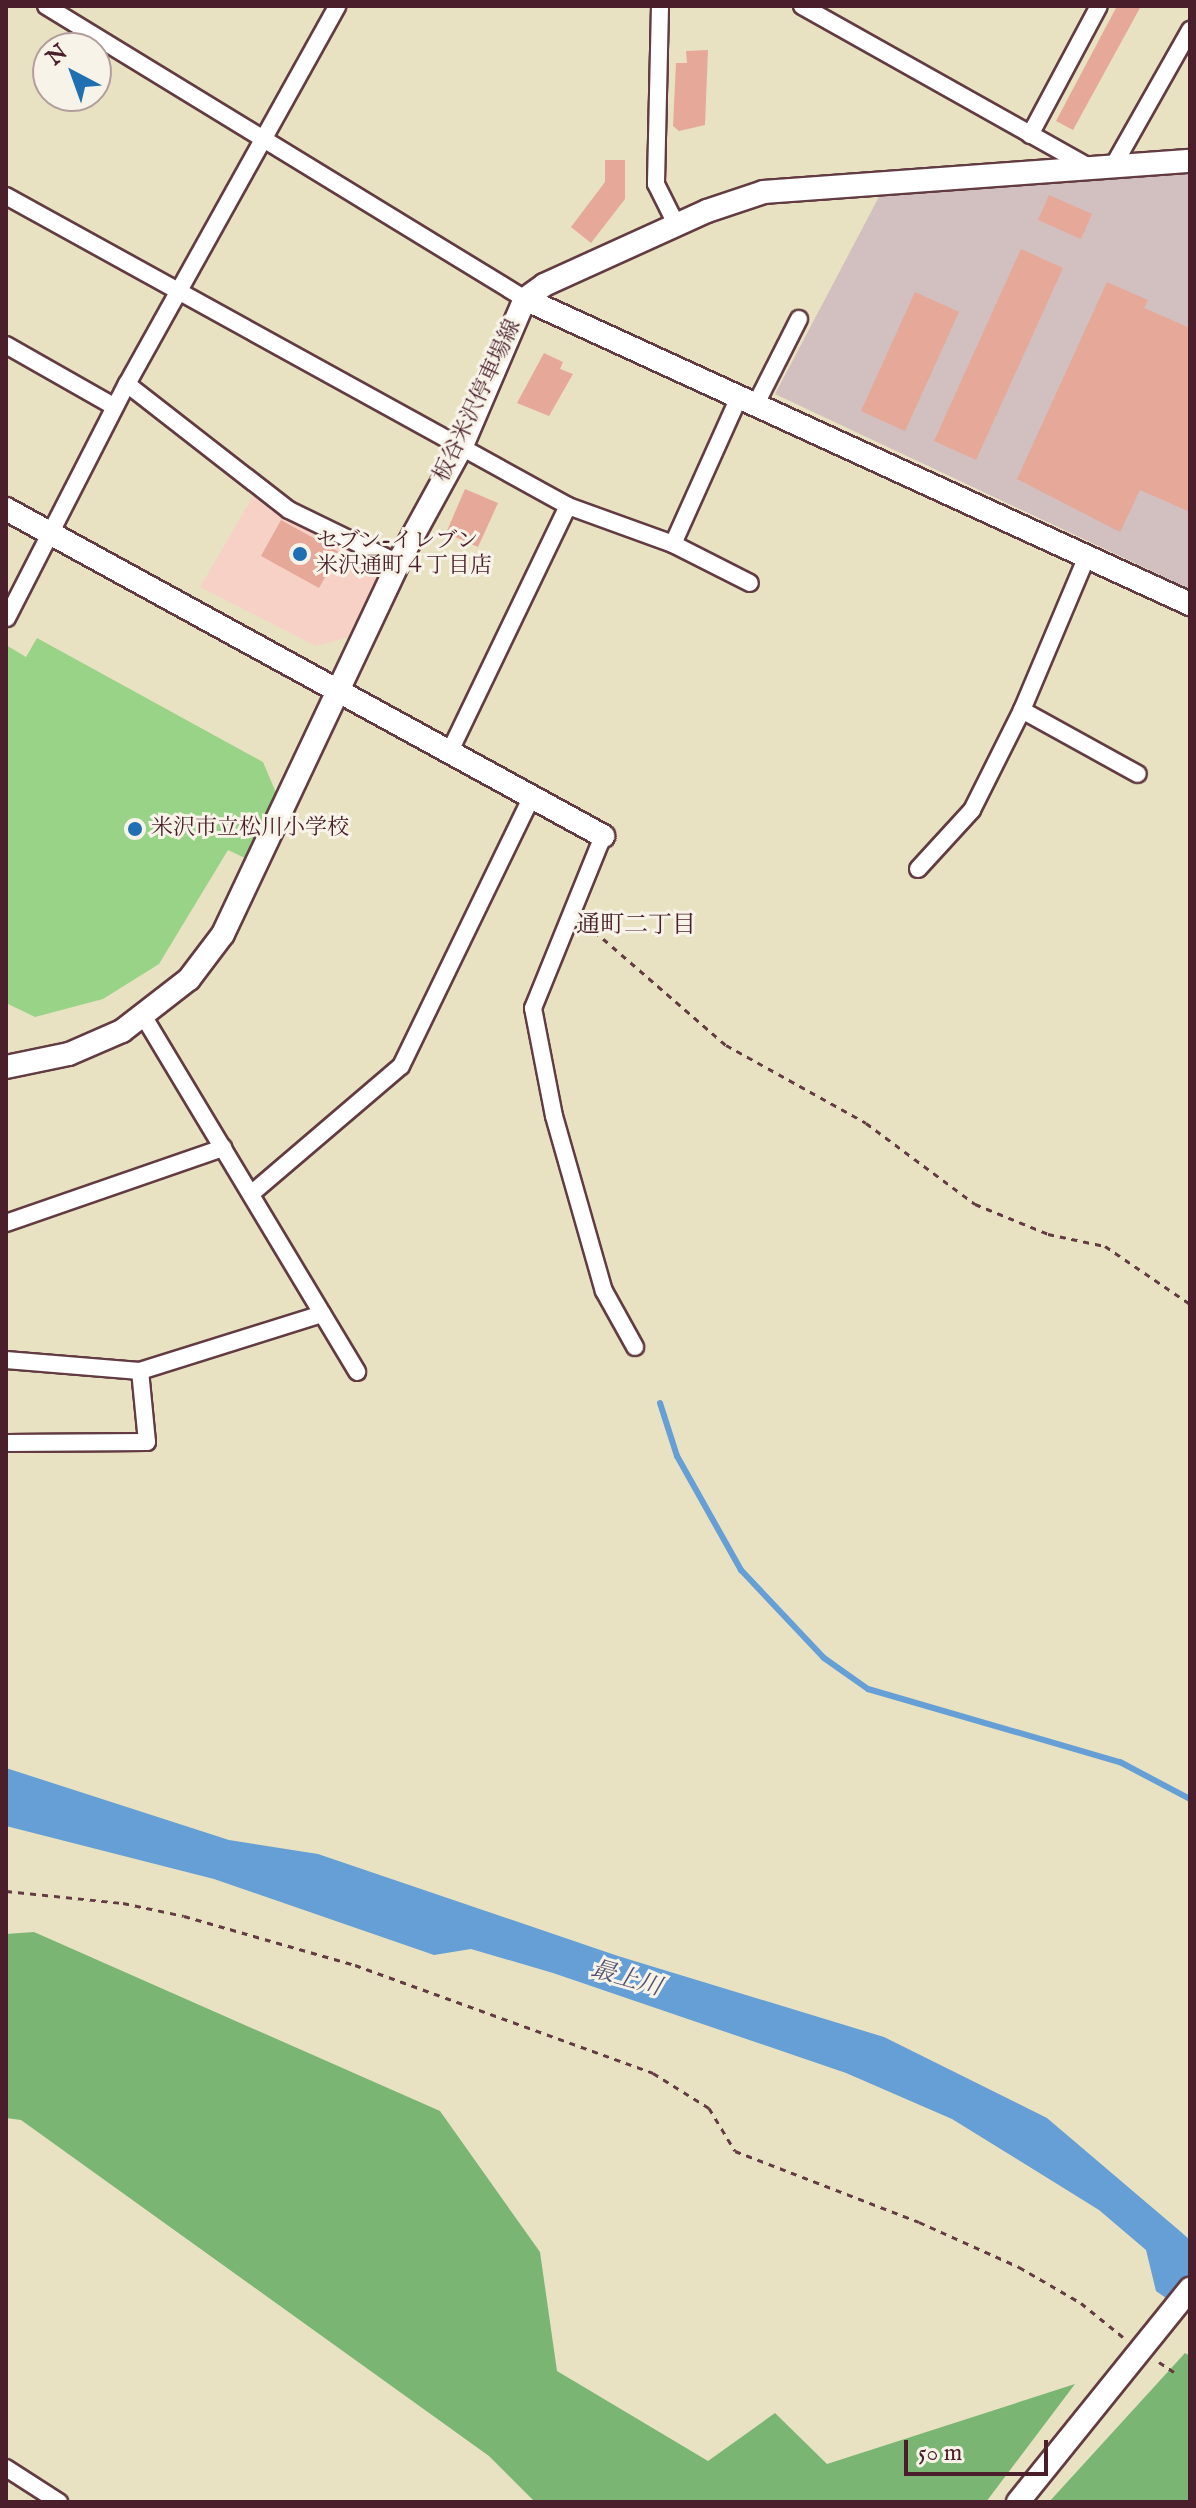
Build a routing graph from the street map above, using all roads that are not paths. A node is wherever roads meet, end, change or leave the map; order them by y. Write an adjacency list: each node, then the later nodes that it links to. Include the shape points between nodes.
1 (46, 6): 8 (street)
2 (337, 6): 8 (street)
3 (660, 6): 12 (street, via 656,184)
4 (802, 6): 7 (street)
5 (1099, 6): 7 (street)
6 (1190, 30): 10 (street)
7 (1030, 135): 10 (street)
8 (263, 143): 13 (street); 14 (street)
9 (1190, 161): 10 (street)
10 (1104, 169): 12 (street, via 764,192)
11 (6, 196): 13 (street)
12 (676, 224): 14 (street, via 544,285)
13 (178, 295): 17 (street); 20 (street)
14 (525, 299): 18 (street, 板谷米沢停車場線); 20 (street, 板谷米沢停車場線)
15 (799, 319): 18 (street)
16 (6, 345): 19 (street)
17 (127, 384): 19 (street); 26 (street, via 289,510)
18 (748, 399): 24 (street); 25 (street, 板谷米沢停車場線)
19 (115, 407): 23 (street)
20 (461, 448): 21 (street); 26 (street, 板谷米沢停車場線)
21 (568, 506): 24 (street); 32 (street)
22 (6, 509): 23 (street)
23 (52, 534): 29 (street); 30 (street)
24 (673, 544): 27 (street)
25 (1087, 556): 28 (street, 板谷米沢停車場線); 31 (street)
26 (398, 563): 30 (street, 板谷米沢停車場線)
27 (750, 583)
28 (1190, 604)
29 (7, 618)
30 (337, 691): 32 (street); 37 (street, 板谷米沢停車場線, via 229,924 189,979)
31 (1022, 710): 33 (street); 36 (street, via 972,810)
32 (450, 751): 34 (street)
33 (1138, 774)
34 (532, 796): 35 (street); 40 (street, via 401,1066)
35 (603, 836): 43 (street, via 533,1008 554,1116 604,1291)
36 (918, 869)
37 (144, 1017): 38 (street, 板谷米沢停車場線, via 69,1054); 39 (street)
38 (6, 1067)
39 (223, 1148): 40 (street); 41 (street)
40 (251, 1194): 42 (street)
41 (6, 1223)
42 (322, 1314): 45 (street); 46 (street)
43 (635, 1347)
44 (6, 1360): 45 (street)
45 (140, 1371): 47 (street, via 147,1442)
46 (357, 1372)
47 (6, 1443)
48 (1190, 2289): 51 (street)
49 (6, 2468): 50 (street)
50 (59, 2502)
51 (1018, 2502)

